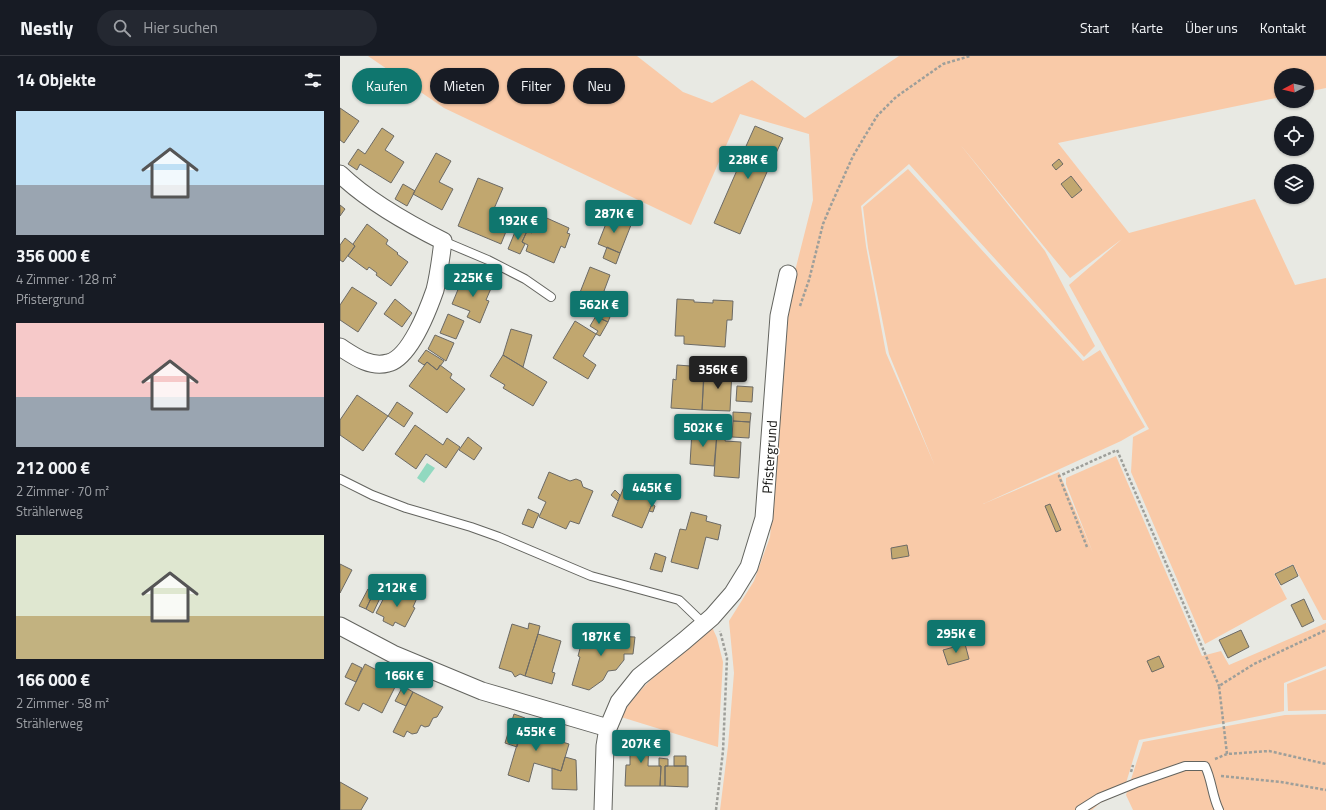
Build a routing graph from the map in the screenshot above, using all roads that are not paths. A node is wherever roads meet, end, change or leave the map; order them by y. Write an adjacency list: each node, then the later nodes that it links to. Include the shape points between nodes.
1 (340, 174): 2 (street, via 379,204)
2 (443, 241): 4 (lane, via 525,279); 5 (street, via 435,289 414,337 399,357 387,364 365,362)
3 (788, 274): 7 (street, Pfistergrund, via 780,316 764,518 749,567 733,593)
4 (551, 297)
5 (340, 347)
6 (340, 479): 7 (lane, via 372,495 499,537 591,576 679,600)
7 (708, 621): 9 (street, Pfistergrund, via 639,677 619,702)
8 (340, 626): 9 (street, via 393,654 482,691)
9 (608, 728): 10 (street, Pfistergrund)
10 (603, 810)
11 (1080, 810): 12 (lane, via 1136,782 1185,766 1207,770)
12 (1219, 810)

